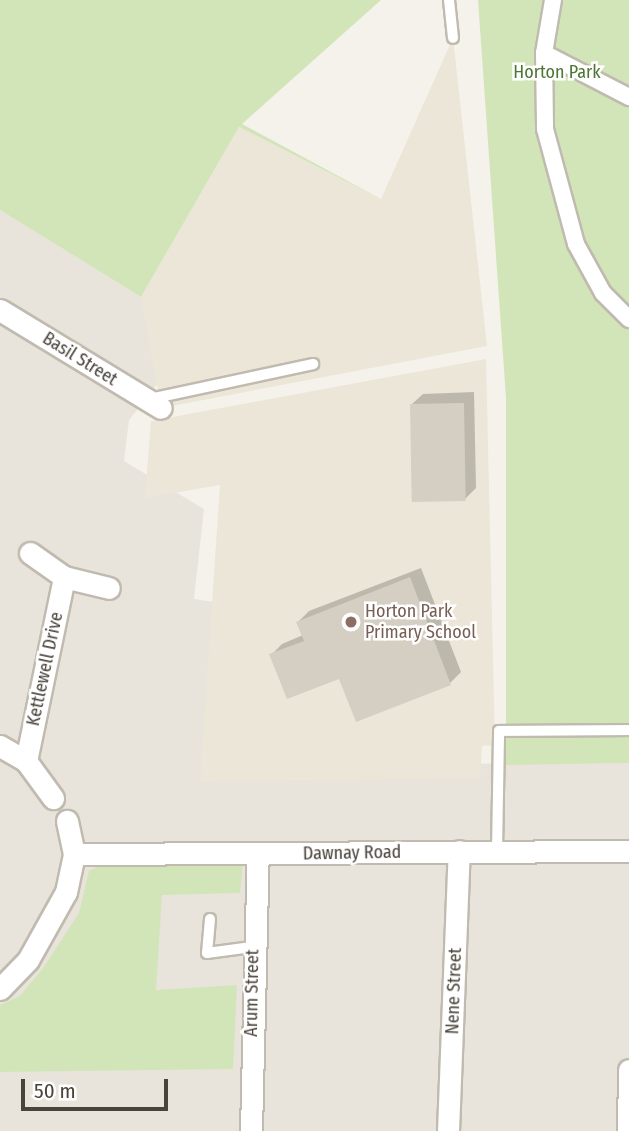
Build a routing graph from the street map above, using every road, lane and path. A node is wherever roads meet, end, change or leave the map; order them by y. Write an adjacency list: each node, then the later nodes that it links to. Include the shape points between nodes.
1 (449, 0): 3 (lane)
2 (553, 0): 4 (street)
3 (453, 38)
4 (544, 53): 5 (street); 7 (street, via 545,129 576,244 603,293)
5 (629, 97)
6 (0, 310): 9 (street, Basil Street)
7 (629, 319)
8 (313, 364): 9 (lane)
9 (154, 404)
10 (30, 554): 11 (street)
11 (64, 577): 12 (street); 15 (street, Kettlewell Drive)
12 (109, 588)
13 (629, 730): 20 (lane, via 499,731)
14 (0, 746): 15 (street)
15 (26, 761): 16 (street)
16 (53, 797)
17 (66, 821): 21 (street)
18 (629, 850): 20 (street, Dawnay Road)
19 (459, 851): 20 (street, Dawnay Road); 22 (street, Dawnay Road); 28 (street, Nene Street)
20 (497, 851)
21 (74, 854): 22 (street, Dawnay Road); 25 (street, via 66,892 47,930 28,960)
22 (258, 855): 24 (street, Arum Street)
23 (210, 919): 24 (lane, via 207,953)
24 (252, 947): 27 (street, Arum Street)
25 (0, 989)
26 (629, 1070): 29 (street)
27 (251, 1131)
28 (448, 1131)
29 (628, 1131)

